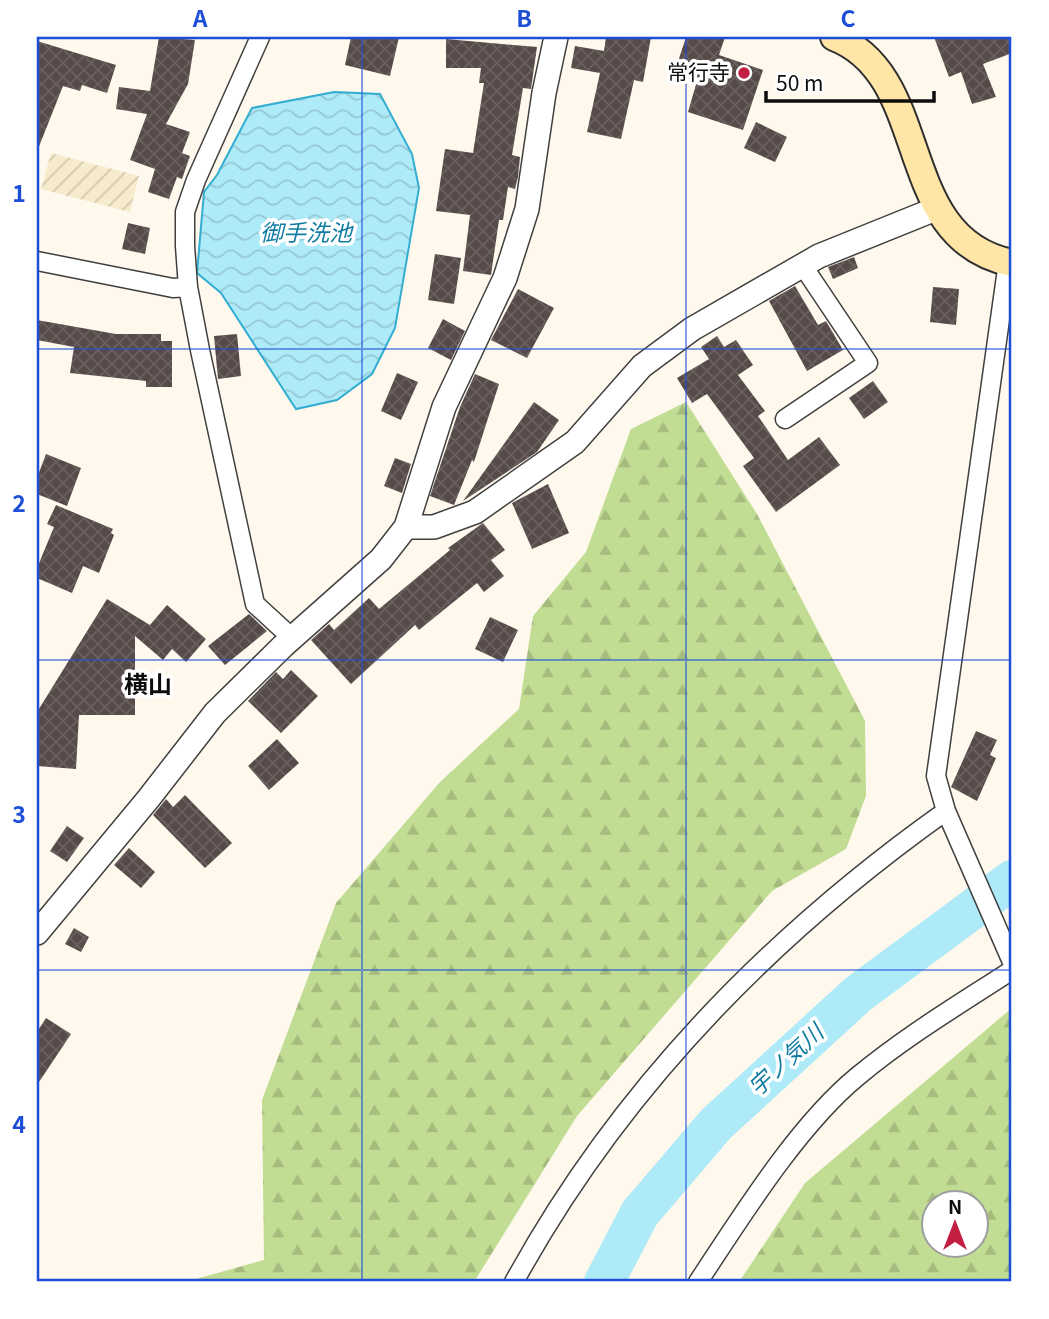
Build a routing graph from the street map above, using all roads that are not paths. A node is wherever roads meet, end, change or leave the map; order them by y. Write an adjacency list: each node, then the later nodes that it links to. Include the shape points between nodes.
1 (260, 37): 8 (street, via 185,212)
2 (556, 37): 10 (street, via 520,232 505,278 444,407)
3 (834, 37): 4 (main road, via 870,60 893,93)
4 (938, 208): 6 (main road, via 964,239); 7 (street)
5 (37, 261): 8 (street, via 173,288)
6 (1010, 263): 12 (street, via 936,776)
7 (803, 266): 9 (street, via 867,363); 10 (street, via 692,330 642,366 575,442 475,512 434,527)
8 (188, 287): 11 (street, via 255,604)
9 (785, 419)
10 (406, 527): 11 (street, via 381,559)
11 (292, 638): 13 (street, via 215,713)
12 (946, 811): 14 (street); 15 (street, via 824,903 657,1071 596,1149)
13 (37, 933)
14 (1011, 963): 16 (street, via 856,1077 803,1134)
15 (514, 1282)
16 (698, 1282)

